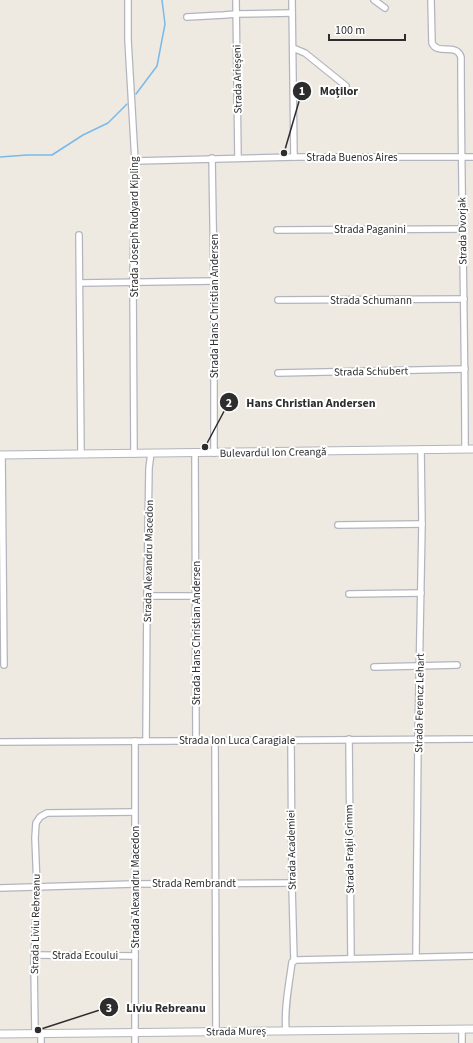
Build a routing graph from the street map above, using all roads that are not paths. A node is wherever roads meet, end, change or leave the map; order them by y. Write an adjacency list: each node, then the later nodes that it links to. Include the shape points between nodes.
1 (128, 0): 17 (street, Strada Joseph Rudyard Kipling)
2 (236, 0): 8 (street, Strada Arieșeni)
3 (292, 0): 7 (street)
4 (374, 0): 6 (street)
5 (431, 0): 13 (street, Strada Dvorjak, via 432,43 438,49 456,50 461,58)
6 (385, 8)
7 (292, 13): 8 (street); 10 (street)
8 (236, 14): 9 (street); 16 (street, Strada Arieșeni)
9 (187, 17)
10 (293, 48): 11 (street, via 305,53); 12 (street)
11 (346, 86)
12 (294, 156): 13 (street, Strada Buenos Aires); 16 (street, Strada Buenos Aires)
13 (461, 157): 14 (street, Strada Buenos Aires); 18 (street, Strada Dvorjak)
14 (473, 157)
15 (212, 158): 16 (street, Strada Buenos Aires); 17 (street, Strada Buenos Aires); 21 (street, Strada Hans Christian Andersen)
16 (238, 158)
17 (135, 161): 22 (street, Strada Joseph Rudyard Kipling)
18 (462, 229): 19 (street, Strada Paganini); 24 (street, Strada Dvorjak)
19 (277, 230)
20 (80, 235): 23 (street)
21 (214, 280): 22 (street); 33 (street, Strada Hans Christian Andersen)
22 (133, 282): 23 (street); 35 (street, Strada Joseph Rudyard Kipling)
23 (80, 283): 34 (street)
24 (464, 299): 25 (street, Strada Schumann); 26 (street, Strada Dvorjak)
25 (278, 300)
26 (465, 369): 27 (street, Strada Schubert); 28 (street, Strada Dvorjak)
27 (278, 373)
28 (465, 449): 29 (street, Bulevardul Ion Creangă); 30 (street, Bulevardul Ion Creangă)
29 (473, 449)
30 (421, 450): 33 (street, Bulevardul Ion Creangă); 37 (street, Strada Ferencz Lehart)
31 (151, 453): 32 (street, Bulevardul Ion Creangă); 35 (street, Bulevardul Ion Creangă); 41 (street, Strada Alexandru Macedon)
32 (195, 453): 33 (street, Bulevardul Ion Creangă); 42 (street, Strada Hans Christian Andersen)
33 (214, 453)
34 (81, 454): 35 (street, Bulevardul Ion Creangă); 36 (street, Bulevardul Ion Creangă)
35 (134, 454)
36 (1, 455): 43 (street)
37 (422, 524): 38 (street); 39 (street, Strada Ferencz Lehart)
38 (338, 525)
39 (421, 593): 40 (street); 45 (street, Strada Ferencz Lehart)
40 (349, 594)
41 (147, 596): 42 (street); 54 (street, Strada Alexandru Macedon)
42 (196, 596): 50 (street, Strada Hans Christian Andersen)
43 (4, 665)
44 (457, 665): 45 (street)
45 (420, 666): 46 (street); 49 (street, Strada Ferencz Lehart)
46 (374, 667)
47 (473, 738): 49 (street, Strada Ion Luca Caragiale)
48 (349, 739): 49 (street, Strada Ion Luca Caragiale); 52 (street, Strada Ion Luca Caragiale); 66 (street, Strada Frații Grimm)
49 (418, 739): 65 (street, Strada Ferencz Lehart)
50 (196, 740): 51 (street, Strada Ion Luca Caragiale); 54 (street, Strada Ion Luca Caragiale)
51 (215, 740): 52 (street, Strada Ion Luca Caragiale); 58 (street)
52 (291, 740): 57 (street, Strada Academiei)
53 (135, 741): 54 (street, Strada Ion Luca Caragiale); 55 (street, Strada Ion Luca Caragiale); 56 (street, Strada Alexandru Macedon)
54 (146, 741)
55 (0, 742)
56 (134, 812): 59 (street, Strada Alexandru Macedon); 60 (street, Strada Liviu Rebreanu, via 47,813 40,817 36,823 35,838)
57 (292, 882): 58 (street, Strada Rembrandt); 67 (street, Strada Academiei)
58 (216, 883): 59 (street, Strada Rembrandt); 71 (street)
59 (134, 884): 60 (street, Strada Rembrandt); 63 (street, Strada Alexandru Macedon)
60 (37, 887): 61 (street, Strada Rembrandt); 62 (street, Strada Liviu Rebreanu)
61 (0, 888)
62 (35, 955): 63 (street, Strada Ecoului); 72 (street, Strada Liviu Rebreanu)
63 (135, 956): 73 (street, Strada Alexandru Macedon)
64 (473, 956): 65 (street)
65 (416, 957): 66 (street)
66 (351, 958): 67 (street)
67 (294, 961): 70 (street, Strada Academiei, via 287,995)
68 (473, 1029): 69 (street, Strada Mureș)
69 (462, 1030): 70 (street, Strada Mureș); 77 (street)
70 (286, 1031): 71 (street, Strada Mureș)
71 (216, 1032): 73 (street, Strada Mureș)
72 (38, 1033): 73 (street, Strada Mureș); 74 (street, Strada Mureș); 75 (street, Strada Liviu Rebreanu)
73 (135, 1033): 76 (street, Strada Alexandru Macedon)
74 (0, 1034)
75 (41, 1043)
76 (135, 1043)
77 (462, 1043)

